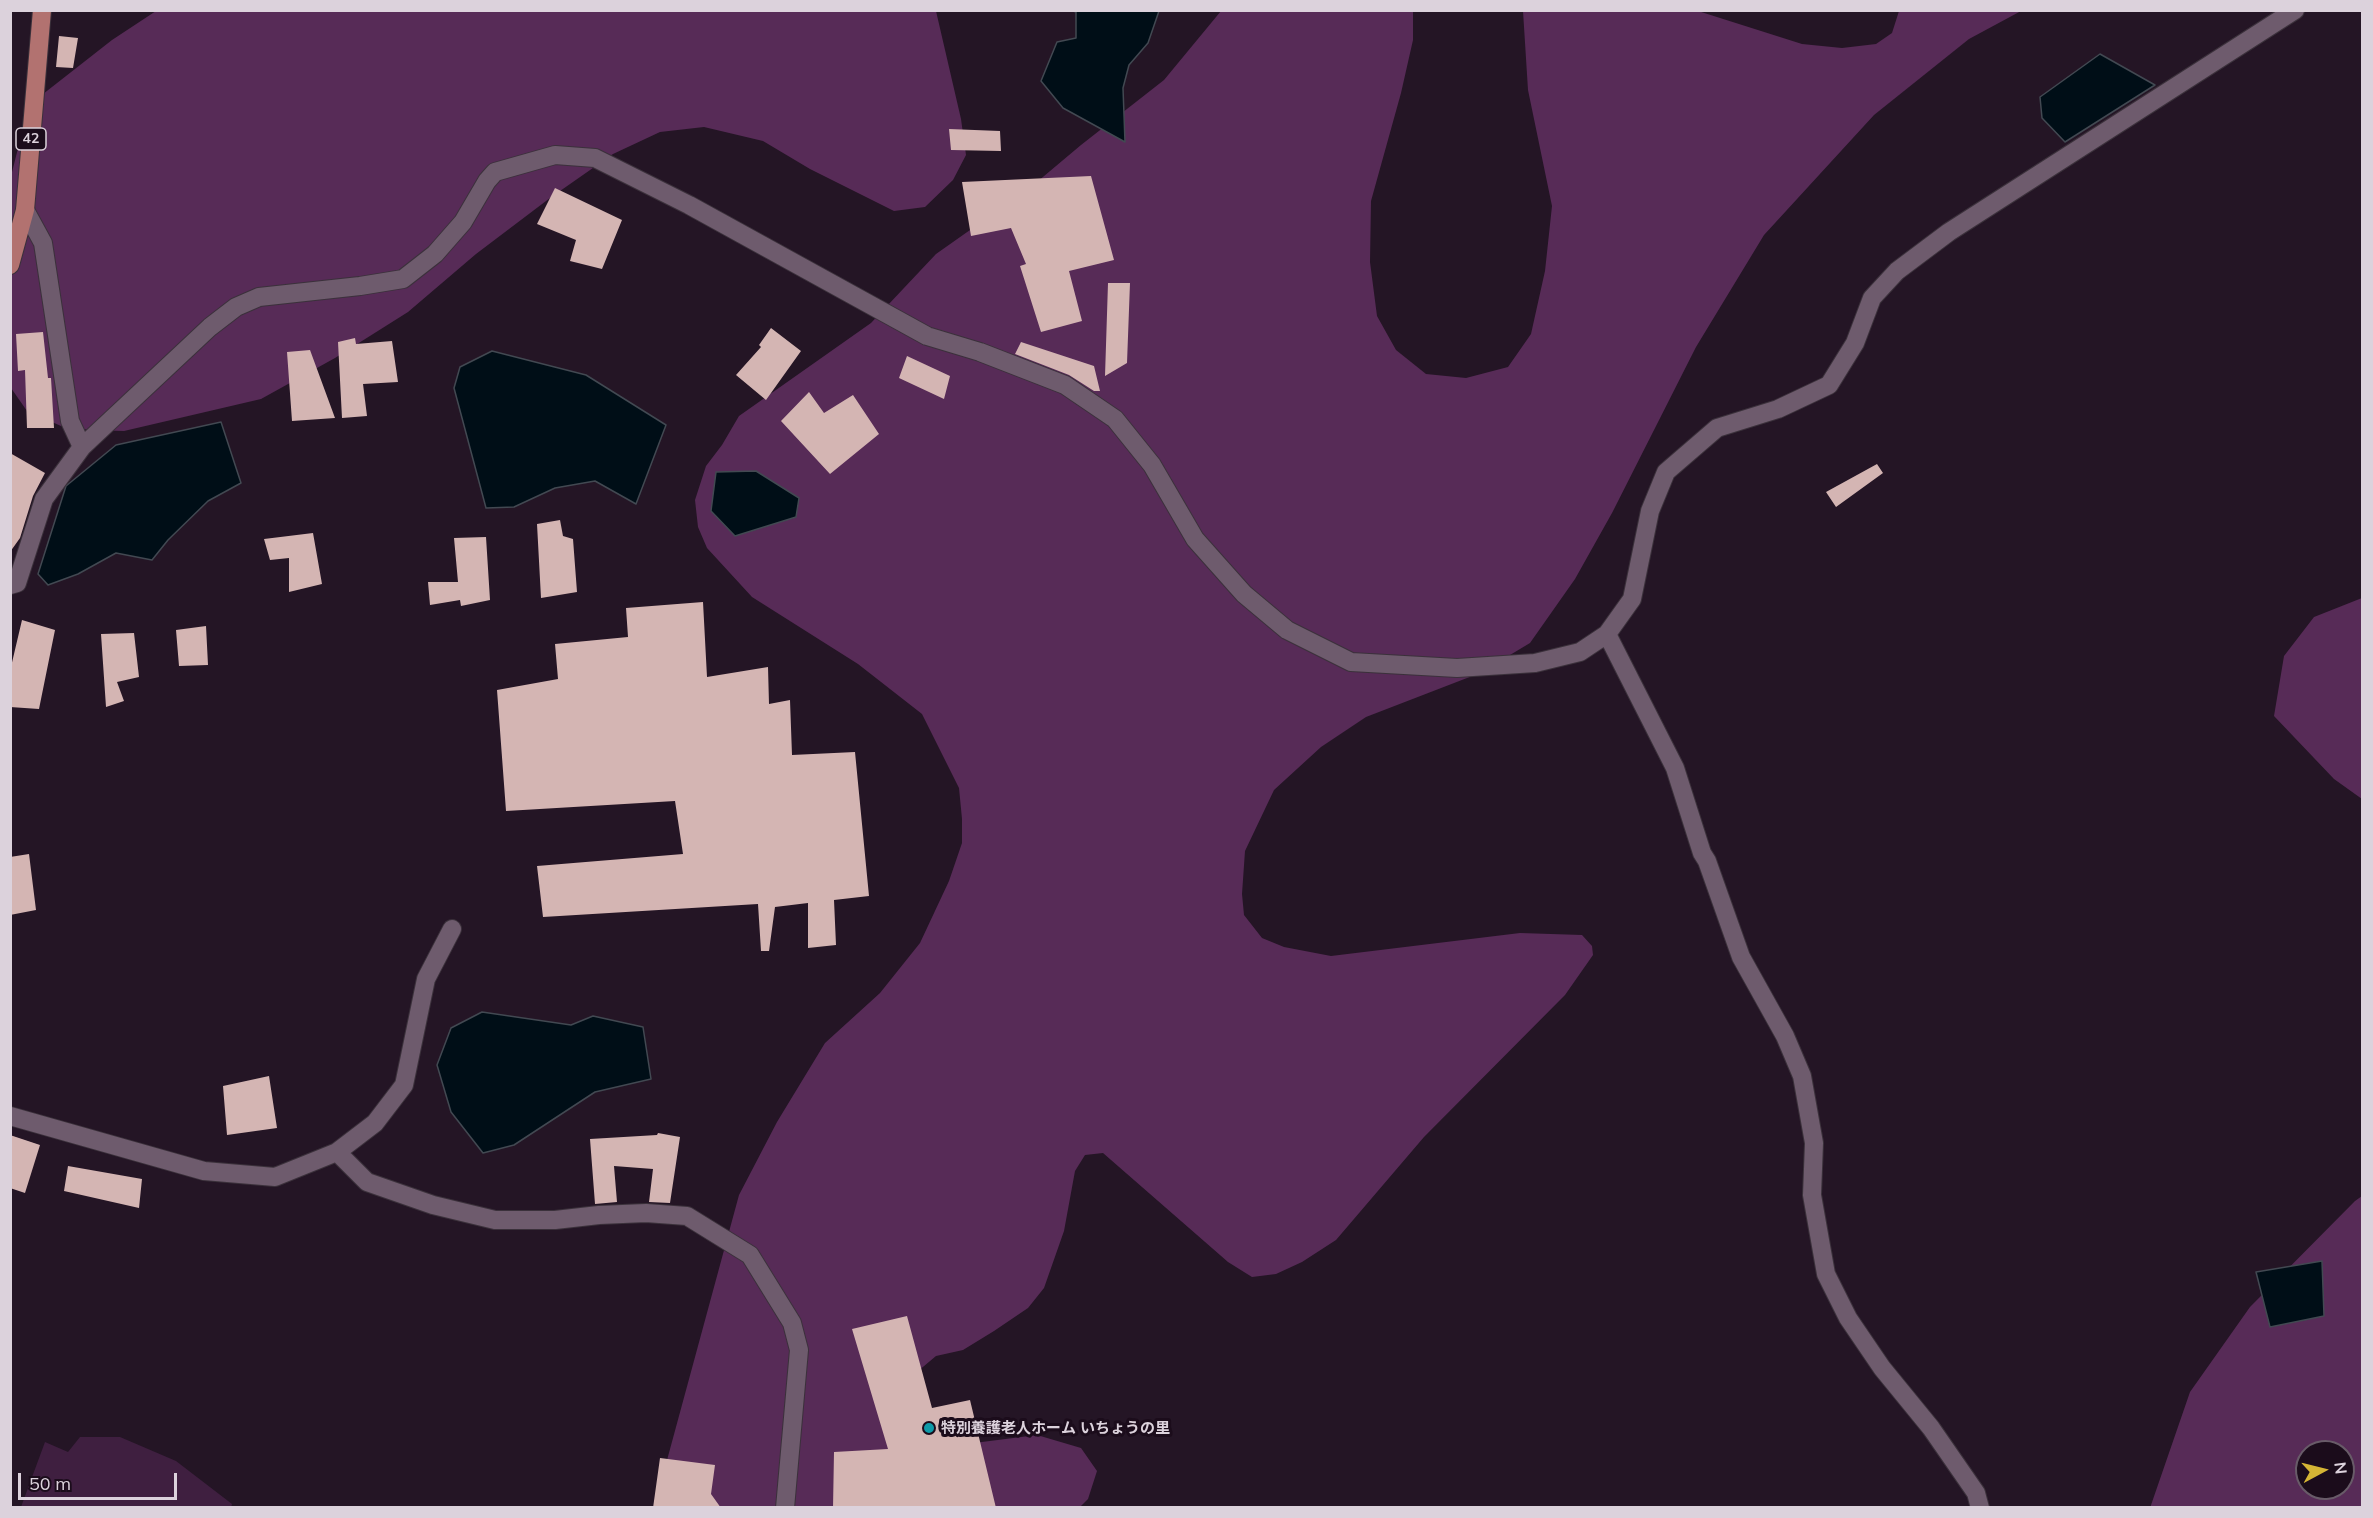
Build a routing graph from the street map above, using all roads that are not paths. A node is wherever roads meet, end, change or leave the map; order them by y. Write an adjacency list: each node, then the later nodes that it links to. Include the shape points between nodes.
1 (42, 10): 3 (main road, 42)
2 (2295, 10): 7 (street, via 1949,232 1897,271 1872,298 1855,343 1829,386 1779,409 1717,428 1666,472 1650,511 1632,599)
3 (25, 210): 4 (main road, 42); 5 (street, via 43,243 70,421)
4 (10, 265)
5 (82, 447): 6 (street, via 44,499 17,583); 7 (street, via 236,307 259,297 403,279 435,254 463,222 495,172 555,155 595,158 927,336 1065,385 1115,419 1152,465 1195,539 1244,594 1287,630 1351,662 1457,668 1535,663 1580,652)
6 (10, 585)
7 (1607, 634): 12 (street, via 1675,768 1741,957 1785,1036 1802,1076 1814,1143 1812,1196 1826,1274 1848,1318 1931,1428 1976,1493)
8 (452, 929): 10 (street, via 426,979 404,1085 375,1123)
9 (10, 1116): 10 (street, via 204,1171 275,1177)
10 (337, 1152): 11 (street, via 367,1182 433,1205 495,1220 646,1213 687,1216 750,1255 792,1323 799,1350)
11 (785, 1508)
12 (1980, 1508)

